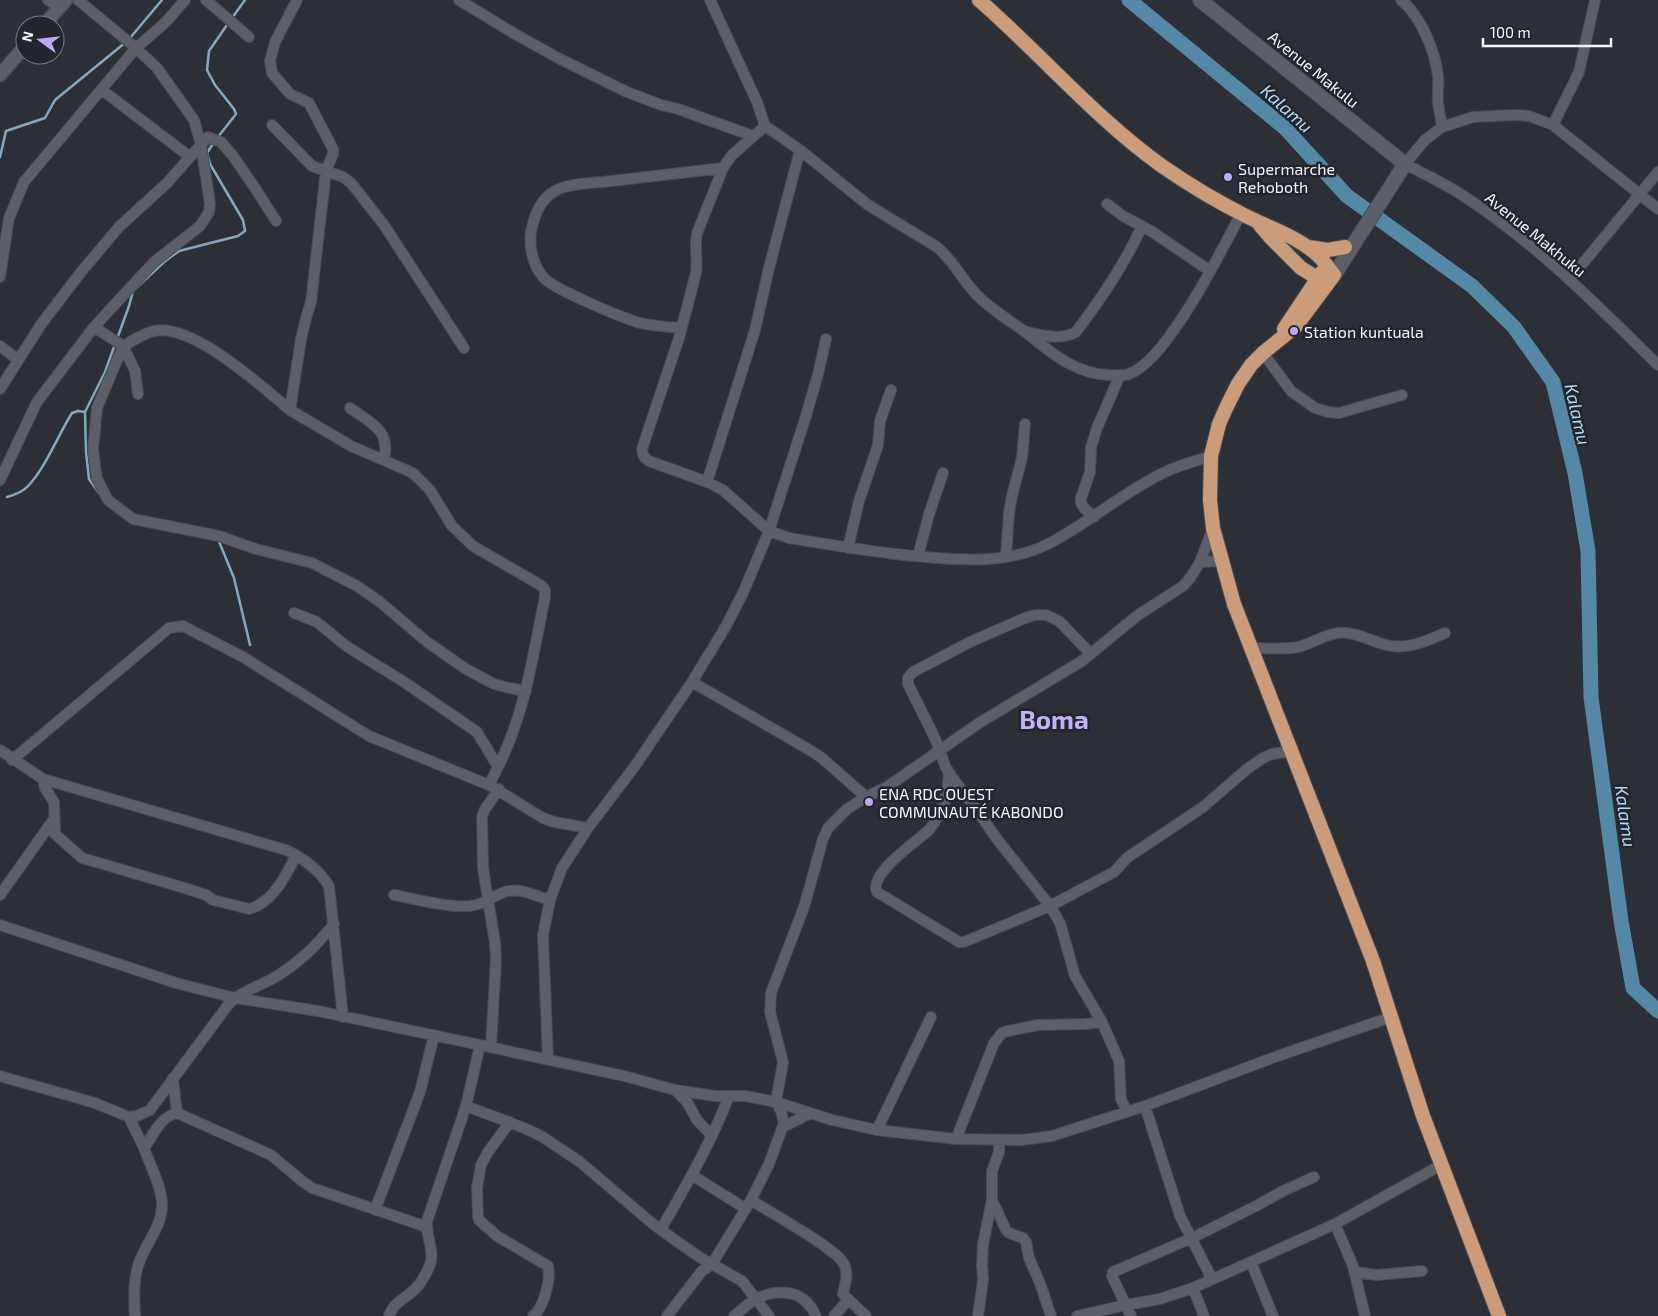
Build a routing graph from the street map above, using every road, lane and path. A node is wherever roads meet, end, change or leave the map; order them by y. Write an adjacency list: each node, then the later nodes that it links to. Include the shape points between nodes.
1 (78, 0): 14 (street)
2 (185, 0): 14 (street, via 166,22)
3 (206, 0): 13 (street)
4 (297, 0): 28 (street, via 275,42 270,61 272,73 290,94 309,103 333,149)
5 (459, 0): 22 (street, via 552,55 627,92)
6 (710, 0): 20 (street)
7 (979, 0): 33 (highway, via 1132,144)
8 (1200, 0): 26 (main road, Avenue Makulu)
9 (1401, 0): 21 (street, via 1415,14 1431,49 1438,74)
10 (1595, 0): 19 (street, via 1579,72)
11 (58, 2): 12 (street)
12 (50, 15)
13 (249, 37)
14 (134, 46): 17 (street); 23 (street, via 161,72 194,120)
15 (15, 58): 16 (street)
16 (0, 75)
17 (102, 90): 25 (street); 43 (street, via 24,182 9,218)
18 (272, 125): 28 (street, via 312,166)
19 (1553, 125): 21 (street, via 1516,114 1473,117); 30 (street)
20 (765, 126): 22 (street); 24 (street)
21 (1442, 127): 26 (street, via 1425,140)
22 (753, 136): 27 (street)
23 (201, 146): 25 (street); 34 (street, via 208,137 216,139 233,156); 46 (street, via 210,204 206,219 154,262)
24 (800, 150): 48 (street, via 868,205 937,247 982,301); 69 (street, via 755,330)
25 (190, 157): 55 (street, via 119,227 59,299)
26 (1405, 164): 37 (main road); 44 (street, Avenue Makhuku, via 1463,195 1527,242)
27 (723, 168): 47 (street, via 697,233 697,265); 47 (street, via 560,188 542,201 532,228 532,256 545,280 638,322)
28 (326, 171): 53 (street, via 351,183 384,225); 63 (street, via 311,302 301,339)
29 (1658, 172): 30 (street)
30 (1640, 194): 32 (street); 44 (street)
31 (1107, 204): 36 (street)
32 (1658, 210)
33 (1241, 214): 35 (highway); 41 (street)
34 (276, 222)
35 (1258, 222): 38 (highway); 40 (highway)
36 (1142, 226): 41 (street); 48 (street, via 1118,272 1076,332 1058,338)
37 (1359, 235): 39 (main road); 42 (main road)
38 (1308, 247): 39 (highway, via 1328,250); 42 (highway, via 1316,253)
39 (1344, 247): 42 (main road)
40 (1301, 268): 42 (highway); 45 (highway)
41 (1210, 271): 57 (street, via 1162,347 1137,370)
42 (1326, 276): 45 (highway); 49 (highway, via 1296,326)
43 (0, 277)
44 (1570, 279): 56 (street, Avenue Makhuku)
45 (1305, 298): 49 (highway)
46 (94, 326): 51 (street); 68 (street, via 38,402)
47 (681, 328): 69 (street, via 642,454 649,461)
48 (1024, 331): 57 (street, via 1078,369 1092,374)
49 (1280, 338): 54 (highway)
50 (826, 340): 72 (street, via 809,408)
51 (119, 343): 60 (street, via 135,371); 63 (street, via 152,331 184,334 242,370); 83 (street, via 97,408 93,450 97,478 108,500 133,519 219,536 256,550 312,564 357,586 426,642 466,669 494,684)
52 (0, 346): 55 (street)
53 (464, 348)
54 (1263, 352): 61 (street, via 1291,391 1315,408 1339,413); 65 (highway, via 1238,384 1219,424)
55 (18, 360): 58 (street)
56 (1658, 365)
57 (1120, 375): 70 (street, via 1097,428 1091,447 1090,472 1081,498 1084,508)
58 (0, 389)
59 (891, 390): 73 (street)
60 (138, 394)
61 (1402, 395)
62 (350, 408): 66 (street, via 380,431 386,441)
63 (290, 410): 66 (street, via 351,446)
64 (1025, 424): 75 (street, via 1022,458 1012,496)
65 (1211, 456): 70 (street, via 1162,473); 71 (highway)
66 (384, 460): 83 (street, via 416,476 434,496 452,526 473,546 545,590)
67 (944, 472): 74 (street)
68 (0, 480)
69 (708, 482): 72 (street, via 722,490)
70 (1094, 517): 75 (street, via 1046,544)
71 (1213, 528): 76 (highway); 77 (street)
72 (768, 531): 73 (street); 82 (street, via 743,593)
73 (848, 548): 74 (street)
74 (918, 556): 75 (street, via 948,560)
75 (1006, 556)
76 (1221, 561): 77 (street); 80 (highway)
77 (1200, 562): 81 (street, via 1183,586 1138,615)
78 (294, 613): 88 (street, via 317,622 346,646 477,732)
79 (1445, 633): 80 (street, via 1411,646 1396,647 1339,633 1299,647)
80 (1251, 648): 86 (highway)
81 (1091, 654): 85 (street); 85 (street, via 1059,621 1046,615 1035,615 970,642 914,672 908,678 908,684)
82 (692, 682): 92 (street, via 822,758); 94 (street)
83 (526, 690): 88 (street)
84 (0, 750): 87 (street)
85 (940, 750): 89 (street); 92 (street, via 887,787)
86 (1292, 751): 100 (street, via 1263,758 1203,807 1128,857 1114,872); 106 (highway, via 1380,980)
87 (12, 760): 90 (street); 91 (street, via 169,628 183,626 243,657 368,736)
88 (498, 767): 91 (street)
89 (949, 773): 100 (street); 100 (street, via 947,798 935,822 883,869 876,890 959,942 969,942)
90 (42, 779): 93 (street, via 54,802); 95 (street, via 286,850)
91 (494, 787): 94 (street, via 549,820); 99 (street, via 482,817 483,868)
92 (866, 797): 116 (street, via 847,809 828,828 804,907 770,993 770,1012 783,1062)
93 (54, 819): 95 (street, via 57,836 82,858 248,909 277,888); 96 (street)
94 (588, 828): 98 (street, via 562,868)
95 (296, 856): 101 (street, via 309,864 329,886)
96 (0, 895)
97 (394, 895): 99 (street, via 456,906)
98 (550, 900): 99 (street, via 511,890); 111 (street, via 543,935)
99 (488, 901): 110 (street, via 496,959)
100 (1050, 906): 107 (street, via 1060,923 1075,976)
101 (334, 924): 103 (street, via 308,954); 104 (street)
102 (0, 925): 103 (street, via 183,985)
103 (235, 998): 104 (street); 113 (street)
104 (343, 1017): 108 (street)
105 (931, 1017): 125 (street)
106 (1391, 1017): 118 (street); 130 (highway)
107 (1102, 1022): 119 (street, via 1119,1061 1121,1099); 127 (street, via 1038,1025 1002,1033 994,1044)
108 (434, 1035): 109 (street); 135 (street, via 420,1092)
109 (480, 1045): 110 (street); 117 (street)
110 (491, 1047): 111 (street)
111 (548, 1060): 114 (street)
112 (0, 1076): 122 (street, via 95,1103)
113 (173, 1078): 120 (street); 122 (street, via 150,1110)
114 (675, 1090): 115 (street); 126 (street)
115 (729, 1096): 116 (street); 126 (street)
116 (776, 1102): 121 (street); 124 (street, via 783,1116)
117 (466, 1106): 123 (street); 137 (street)
118 (1144, 1106): 119 (street); 139 (street, via 1180,1216)
119 (1127, 1112): 128 (street, via 1052,1136)
120 (177, 1113): 129 (street, via 163,1119); 135 (street, via 271,1155 312,1188)
121 (811, 1114): 124 (street); 125 (street)
122 (129, 1117): 129 (street)
123 (510, 1122): 138 (street, via 541,1136 580,1162); 151 (street, via 482,1165 477,1188 477,1213 479,1220 497,1236 548,1266 550,1276 545,1294)
124 (783, 1128): 134 (street)
125 (877, 1130): 127 (street)
126 (712, 1136): 131 (street)
127 (956, 1139): 128 (street)
128 (999, 1140): 133 (street, via 999,1152 992,1171)
129 (144, 1148): 149 (street, via 161,1194 162,1212 139,1260)
130 (1441, 1165): 136 (street); 165 (highway)
131 (692, 1175): 134 (street); 138 (street)
132 (1314, 1177): 139 (street)
133 (992, 1200): 158 (street, via 983,1244); 159 (street, via 1006,1230 1026,1242)
134 (748, 1205): 141 (street); 147 (street, via 813,1238 842,1260 847,1274 843,1294)
135 (375, 1210): 137 (street)
136 (1335, 1224): 140 (street); 142 (street)
137 (426, 1227): 150 (street, via 431,1260 417,1287 392,1307)
138 (661, 1230): 141 (street)
139 (1192, 1238): 144 (street); 148 (street, via 1113,1272)
140 (1251, 1262): 144 (street); 163 (street)
141 (712, 1264): 146 (street, via 742,1281); 152 (street, via 702,1271)
142 (1355, 1272): 143 (street, via 1377,1275); 164 (street)
143 (1422, 1272)
144 (1212, 1279): 145 (street)
145 (1193, 1288): 148 (street, via 1160,1299); 162 (street)
146 (757, 1299): 153 (street); 154 (street); 155 (street, via 777,1293 792,1293 808,1303)
147 (848, 1300): 156 (street); 157 (street)
148 (1126, 1305): 160 (street); 161 (street)
149 (135, 1316)
150 (389, 1316)
151 (533, 1316)
152 (667, 1316)
153 (734, 1316)
154 (769, 1316)
155 (816, 1316)
156 (834, 1316)
157 (866, 1316)
158 (978, 1316)
159 (1051, 1316)
160 (1077, 1316)
161 (1131, 1316)
162 (1204, 1316)
163 (1273, 1316)
164 (1365, 1316)
165 (1500, 1316)

